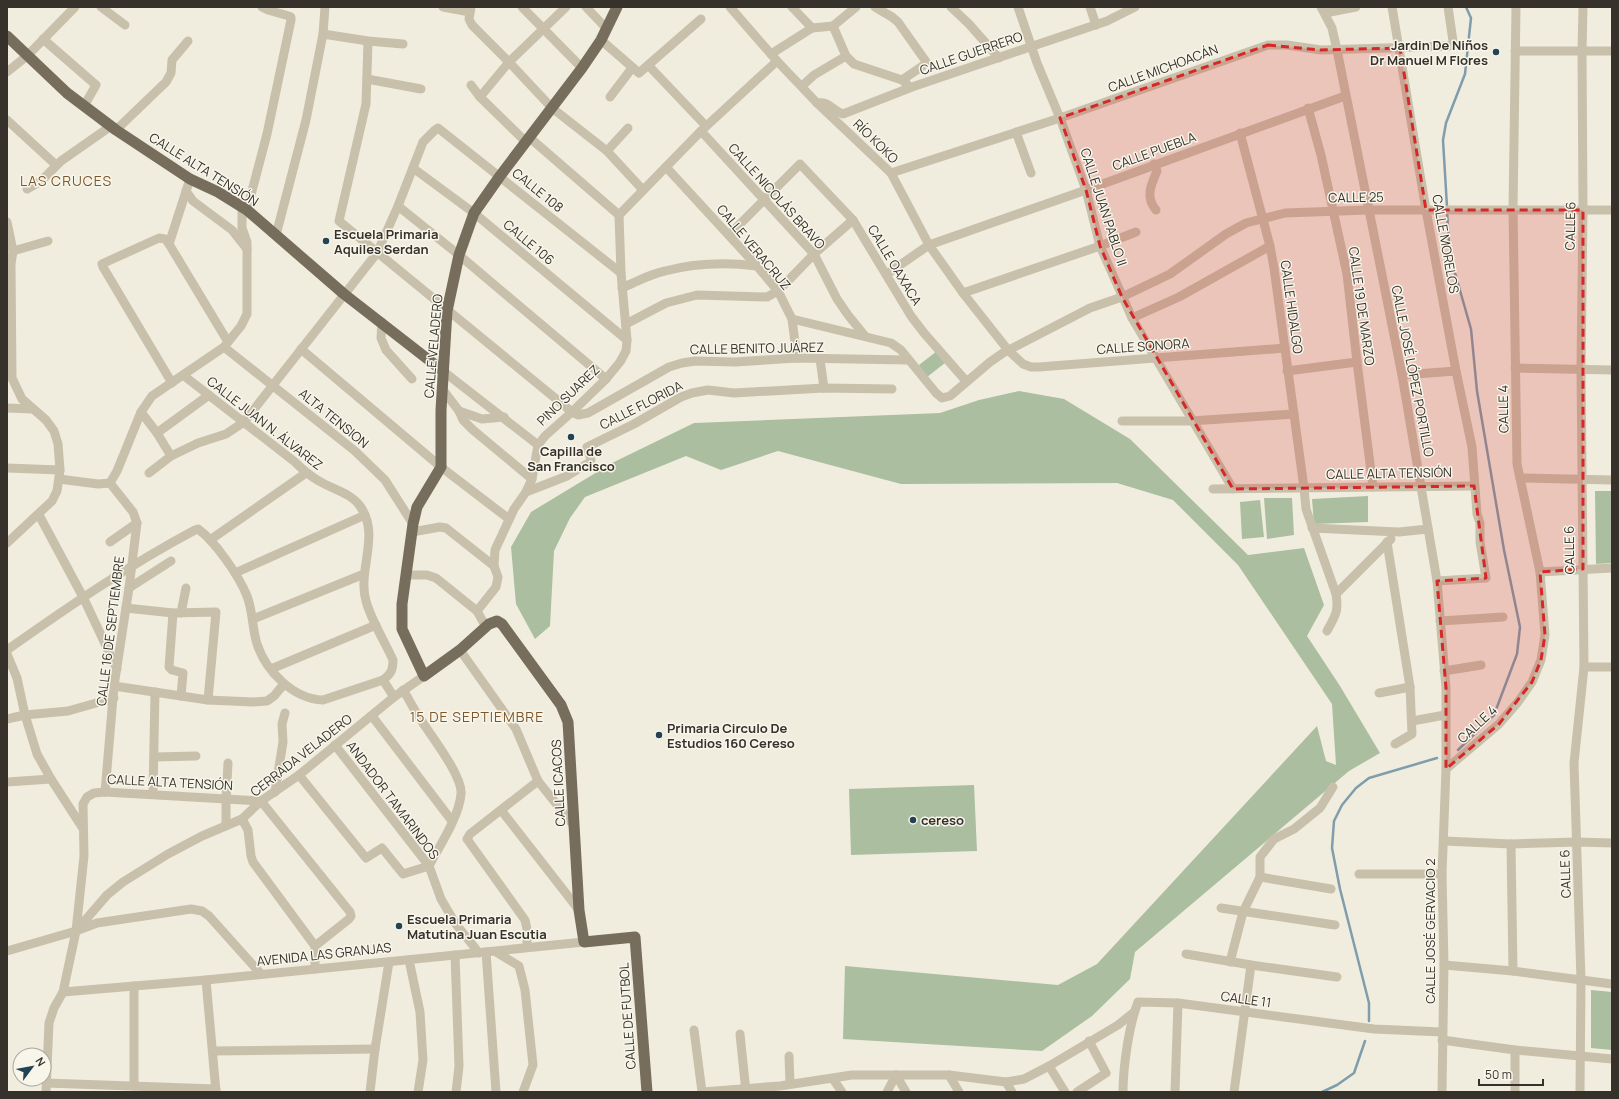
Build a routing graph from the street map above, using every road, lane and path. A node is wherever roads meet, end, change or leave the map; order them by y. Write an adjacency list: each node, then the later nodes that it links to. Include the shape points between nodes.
1 (75, 7): 34 (street)
2 (101, 7): 26 (street)
3 (262, 7): 90 (street, via 289,16 291,20 267,134)
4 (325, 7): 32 (street)
5 (443, 7): 24 (street)
6 (522, 7): 29 (street)
7 (566, 7): 29 (street)
8 (586, 7): 30 (street)
9 (617, 7): 30 (main road, CALLE VELADERO)
10 (792, 7): 31 (street)
11 (856, 7): 28 (street)
12 (875, 7): 55 (street, via 898,22 927,63)
13 (951, 7): 48 (street)
14 (1018, 7): 39 (street, CALLE JUAN PABLO II)
15 (1090, 7): 27 (street)
16 (1135, 7): 27 (street, CALLE GUERRERO)
17 (1356, 7): 23 (street)
18 (1392, 7): 40 (street, CALLE MORELOS)
19 (1448, 7): 40 (street, CALLE MICHOACÁN, via 1452,44)
20 (1516, 7): 42 (street, CALLE 4)
21 (1583, 7): 43 (street, CALLE 6)
22 (735, 9): 47 (street, RÍO KOKO)
23 (1323, 10): 41 (street, CALLE JOSÉ LÓPEZ PORTILLO, via 1332,28)
24 (470, 13): 49 (street, via 472,25)
25 (701, 19): 50 (street)
26 (125, 25)
27 (1096, 25): 39 (street, CALLE GUERRERO)
28 (833, 26): 31 (street); 46 (street)
29 (542, 28): 49 (street); 51 (street)
30 (606, 28): 35 (main road, CALLE VELADERO)
31 (812, 28): 47 (street)
32 (323, 34): 37 (street); 104 (street, via 306,120)
33 (7, 36): 45 (main road, CALLE ALTA TENSIÓN)
34 (43, 39): 45 (street); 64 (street, via 96,85)
35 (601, 40): 51 (main road, CALLE VELADERO); 52 (street)
36 (188, 41): 69 (street, via 172,60 171,72 166,82)
37 (368, 41): 38 (street); 54 (street)
38 (403, 44)
39 (1031, 46): 48 (street, CALLE GUERRERO); 67 (street, CALLE JUAN PABLO II)
40 (1400, 48): 41 (street, CALLE MICHOACÁN); 95 (street, CALLE MORELOS)
41 (1337, 50): 60 (street, CALLE JOSÉ LÓPEZ PORTILLO); 67 (street, CALLE MICHOACÁN, via 1268,45)
42 (1515, 51): 43 (street); 91 (street, CALLE 4)
43 (1582, 51): 44 (street); 96 (street, CALLE 6)
44 (1612, 51)
45 (27, 56): 53 (street); 64 (main road, CALLE ALTA TENSIÓN)
46 (846, 56): 55 (street, via 854,64); 57 (street, via 814,75)
47 (774, 58): 57 (street, RÍO KOKO); 71 (street)
48 (999, 58): 58 (street, CALLE GUERRERO)
49 (509, 62): 61 (street); 65 (street)
50 (649, 66): 52 (street); 71 (street, CALLE NICOLÁS BRAVO)
51 (582, 68): 65 (main road, CALLE VELADERO)
52 (636, 71): 62 (street)
53 (7, 72)
54 (368, 79): 59 (street); 113 (street, via 366,104 339,221)
55 (902, 80): 58 (street)
56 (471, 85): 61 (street)
57 (802, 86): 63 (street, RÍO KOKO)
58 (912, 87): 63 (street, CALLE GUERRERO, via 842,114 826,103)
59 (421, 89)
60 (1345, 96): 66 (street, CALLE PUEBLA); 94 (street, CALLE JOSÉ LÓPEZ PORTILLO)
61 (480, 97): 74 (street)
62 (610, 97)
63 (817, 103): 80 (street, RÍO KOKO)
64 (84, 106): 69 (main road, CALLE ALTA TENSIÓN)
65 (552, 108): 74 (main road, CALLE VELADERO); 75 (street)
66 (1308, 108): 73 (street, CALLE PUEBLA); 93 (street, CALLE 19 DE MARZO)
67 (1060, 118): 72 (street, CALLE MICHOACÁN); 86 (street, CALLE JUAN PABLO II)
68 (7, 120): 77 (street)
69 (114, 128): 77 (street); 83 (main road, CALLE ALTA TENSIÓN)
70 (628, 128): 75 (street)
71 (703, 129): 78 (street); 88 (street, CALLE NICOLÁS BRAVO)
72 (1016, 132): 80 (street, CALLE MICHOACÁN); 81 (street)
73 (1240, 134): 76 (street, CALLE PUEBLA); 100 (street, CALLE HIDALGO)
74 (528, 140): 82 (main road, CALLE VELADERO); 99 (street)
75 (606, 151): 85 (street)
76 (1154, 164): 86 (street, CALLE PUEBLA); 92 (street, via 1157,171 1150,189 1150,198)
77 (56, 165): 84 (street, via 41,181)
78 (666, 167): 85 (street); 105 (street, CALLE VERACRUZ)
79 (413, 168): 82 (street, CALLE 108, via 423,142 438,128); 89 (street); 98 (street, CALLE 106)
80 (891, 173): 108 (street, RÍO KOKO)
81 (1031, 173)
82 (500, 176): 98 (main road, CALLE VELADERO); 118 (street, CALLE 108)
83 (190, 179): 87 (street); 90 (main road, CALLE ALTA TENSIÓN)
84 (28, 189)
85 (643, 190): 99 (street)
86 (1086, 190): 108 (street, CALLE PUEBLA); 109 (street, CALLE JUAN PABLO II)
87 (186, 191): 107 (street); 111 (street, via 193,201 232,230)
88 (764, 200): 101 (street, CALLE OAXACA, via 800,164); 105 (street); 114 (street, CALLE NICOLÁS BRAVO)
89 (398, 206): 113 (street); 115 (street)
90 (245, 208): 104 (main road, CALLE ALTA TENSIÓN); 111 (street, via 242,228)
91 (1513, 209): 95 (street, CALLE 25); 96 (street, CALLE 25); 143 (street, CALLE 4)
92 (1156, 210)
93 (1333, 210): 94 (street, CALLE 25); 100 (street, CALLE 25, via 1285,213); 141 (street, CALLE 19 DE MARZO, via 1347,274)
94 (1368, 210): 95 (street, CALLE 25); 150 (street, CALLE JOSÉ LÓPEZ PORTILLO)
95 (1426, 210): 148 (street, CALLE MORELOS)
96 (1583, 210): 97 (street, CALLE 25); 144 (street, CALLE 6)
97 (1612, 210)
98 (474, 213): 115 (main road, CALLE VELADERO); 132 (street, CALLE 106)
99 (619, 215): 118 (street, PINO SUAREZ)
100 (1263, 218): 110 (street, CALLE HIDALGO); 124 (street, CALLE 25, via 1226,234 1170,274)
101 (853, 220): 114 (street); 119 (street, CALLE OAXACA)
102 (7, 222): 112 (street)
103 (1136, 232): 109 (street)
104 (276, 235): 123 (main road, CALLE ALTA TENSIÓN)
105 (729, 235): 117 (street, CALLE VERACRUZ)
106 (48, 240): 112 (street)
107 (167, 242): 133 (street); 154 (street, via 159,238 102,264)
108 (929, 245): 119 (street, CALLE PUEBLA); 122 (street, RÍO KOKO)
109 (1100, 246): 122 (street); 124 (street, CALLE JUAN PABLO II)
110 (1270, 246): 126 (street, via 1179,297); 134 (street, CALLE HIDALGO)
111 (247, 249): 133 (street, via 247,314 242,326)
112 (13, 251): 116 (street)
113 (377, 253): 123 (street); 125 (street)
114 (814, 254): 121 (street); 131 (street, CALLE NICOLÁS BRAVO, via 837,299)
115 (459, 255): 125 (main road, CALLE VELADERO); 152 (street)
116 (9, 264): 129 (street)
117 (757, 266): 120 (street, via 691,266 664,271); 121 (street, CALLE VERACRUZ)
118 (621, 273): 120 (street, PINO SUAREZ)
119 (887, 274): 153 (street, CALLE OAXACA, via 915,322)
120 (622, 288): 130 (street, PINO SUAREZ)
121 (778, 292): 127 (street, CALLE VERACRUZ); 130 (street, via 766,297 697,295 666,303)
122 (963, 293): 136 (street, RÍO KOKO)
123 (344, 294): 128 (main road, CALLE ALTA TENSIÓN); 135 (street)
124 (1122, 296): 126 (street, CALLE JUAN PABLO II); 136 (street, CALLE 25, via 1090,308)
125 (448, 311): 146 (main road, CALLE VELADERO); 164 (street)
126 (1132, 318): 138 (street, CALLE JUAN PABLO II)
127 (792, 319): 131 (street); 137 (street, CALLE VERACRUZ)
128 (382, 322): 146 (main road, CALLE ALTA TENSIÓN); 151 (street, via 381,338 386,350)
129 (10, 323): 142 (street)
130 (626, 324): 132 (street, PINO SUAREZ)
131 (865, 336): 140 (street, via 891,342)
132 (627, 340): 152 (street, PINO SUAREZ, via 626,351)
133 (226, 344): 149 (street); 155 (street, ALTA TENSION)
134 (1285, 348): 138 (street, CALLE SONORA); 147 (street, CALLE HIDALGO)
135 (301, 349): 155 (street); 173 (street)
136 (1008, 350): 138 (street, CALLE SONORA, via 1023,364 1031,367); 153 (street, CALLE 25)
137 (797, 358): 139 (street, CALLE BENITO JUÁREZ); 164 (street, CALLE BENITO JUÁREZ, via 682,363 669,367 588,413 578,415)
138 (1156, 358): 167 (street, CALLE JUAN PABLO II)
139 (820, 359): 140 (street, CALLE BENITO JUÁREZ); 156 (street)
140 (908, 360): 153 (street, CALLE 25, via 942,398 950,396)
141 (1357, 362): 147 (street); 185 (street, CALLE 19 DE MARZO)
142 (9, 366): 161 (street, via 22,399)
143 (1515, 368): 144 (street); 178 (street, CALLE 4, via 1517,464)
144 (1581, 369): 145 (street); 181 (street, CALLE 6)
145 (1612, 370)
146 (443, 371): 158 (main road, CALLE VELADERO); 166 (street)
147 (1288, 371): 165 (street, CALLE HIDALGO)
148 (1456, 372): 150 (street); 184 (street, CALLE MORELOS, via 1472,447)
149 (183, 375): 154 (street); 159 (street, CALLE JUAN N. ÁLVAREZ)
150 (1402, 375): 186 (street, CALLE JOSÉ LÓPEZ PORTILLO)
151 (412, 379)
152 (606, 379): 164 (street, PINO SUAREZ)
153 (966, 381)
154 (172, 383): 163 (street, via 152,396)
155 (274, 386): 169 (street); 195 (street, ALTA TENSION, via 355,451 385,480)
156 (824, 388): 157 (street, CALLE FLORIDA); 190 (street, CALLE FLORIDA, via 734,393 708,390 681,397 587,447 591,460 567,476)
157 (892, 389)
158 (443, 390): 162 (street); 173 (main road, CALLE VELADERO)
159 (209, 395): 169 (street, CALLE JUAN N. ÁLVAREZ); 170 (street)
160 (7, 408): 161 (street)
161 (33, 409): 175 (street, via 54,431)
162 (459, 411): 166 (street, via 482,419); 180 (street, via 473,430)
163 (141, 412): 170 (street); 183 (street)
164 (572, 412): 171 (street, PINO SUAREZ)
165 (1294, 414): 167 (street); 187 (street, CALLE HIDALGO)
166 (504, 417): 171 (street)
167 (1191, 420): 168 (street); 189 (street, CALLE JUAN PABLO II)
168 (1122, 421)
169 (244, 422): 172 (street, via 226,434 198,443); 177 (street, CALLE JUAN N. ÁLVAREZ)
170 (157, 433): 172 (street)
171 (538, 445): 180 (street, PINO SUAREZ)
172 (171, 456): 176 (street)
173 (441, 467): 193 (street); 195 (main road, via 417,507)
174 (7, 468): 175 (street)
175 (60, 470): 179 (street)
176 (149, 473)
177 (306, 473): 191 (street, CALLE JUAN N. ÁLVAREZ, via 353,499); 199 (street)
178 (1520, 478): 181 (street); 208 (street, CALLE 4)
179 (59, 479): 183 (street); 192 (street, via 52,501)
180 (532, 479): 190 (street, PINO SUAREZ)
181 (1582, 480): 182 (street); 207 (street, CALLE 6)
182 (1612, 480)
183 (110, 483): 194 (street, via 133,512)
184 (1474, 486): 186 (street, CALLE ALTA TENSIÓN); 212 (street, CALLE MORELOS, via 1486,578)
185 (1373, 487): 186 (street, CALLE ALTA TENSIÓN); 187 (street, CALLE ALTA TENSIÓN)
186 (1421, 487): 197 (street, CALLE JOSÉ LÓPEZ PORTILLO)
187 (1304, 488): 189 (street, CALLE ALTA TENSIÓN); 196 (street, via 1306,509)
188 (1213, 489): 189 (street, CALLE ALTA TENSIÓN)
189 (1233, 489)
190 (526, 492): 193 (street, PINO SUAREZ)
191 (365, 514): 209 (street); 210 (street, CALLE JUAN N. ÁLVAREZ, via 369,536)
192 (39, 515): 202 (street); 216 (street)
193 (509, 519): 205 (street, PINO SUAREZ, via 495,550)
194 (137, 522): 200 (street); 204 (street, CALLE 16 DE SEPTIEMBRE)
195 (412, 528): 205 (street, via 446,528); 211 (main road)
196 (1312, 528): 198 (street); 215 (street)
197 (1428, 529): 198 (street); 212 (street, CALLE JOSÉ LÓPEZ PORTILLO)
198 (1399, 532): 201 (street)
199 (210, 540): 204 (street, via 198,529); 209 (street)
200 (110, 542)
201 (1387, 542): 215 (street); 239 (street)
202 (7, 543)
203 (171, 561): 213 (street)
204 (131, 565): 213 (street, CALLE 16 DE SEPTIEMBRE); 216 (street)
205 (494, 566): 218 (street, PINO SUAREZ, via 498,578 496,587)
206 (1612, 568): 207 (street)
207 (1583, 569): 208 (street); 230 (street, CALLE 6)
208 (1540, 572): 258 (street, CALLE 4, via 1545,634 1541,660 1532,682 1499,724)
209 (235, 573): 221 (street, via 247,596)
210 (364, 574): 221 (street); 223 (street, CALLE JUAN N. ÁLVAREZ, via 366,602)
211 (406, 575): 218 (street, via 427,575 436,578); 235 (main road, via 402,629)
212 (1436, 581): 222 (street, CALLE JOSÉ LÓPEZ PORTILLO)
213 (129, 588): 217 (street, CALLE 16 DE SEPTIEMBRE)
214 (186, 588): 219 (street)
215 (1336, 594): 225 (street, via 1338,607)
216 (83, 597): 226 (street); 232 (street)
217 (126, 608): 219 (street); 232 (street, CALLE 16 DE SEPTIEMBRE)
218 (476, 611): 224 (street)
219 (177, 613): 243 (street, via 169,667 183,674); 246 (street, via 216,612)
220 (1503, 617): 222 (street)
221 (253, 618): 233 (street, via 257,643)
222 (1440, 621): 234 (street, CALLE JOSÉ LÓPEZ PORTILLO)
223 (376, 625): 233 (street); 236 (street, CALLE JUAN N. ÁLVAREZ, via 393,660 390,674)
224 (486, 627): 227 (main road); 273 (main road, CALLE ICACOS, via 497,621 502,624 561,705 568,722)
225 (1327, 631)
226 (7, 650)
227 (460, 650): 235 (main road); 261 (street, via 516,729)
228 (7, 654): 248 (street)
229 (1481, 665): 234 (street)
230 (1584, 667): 231 (street); 276 (street, CALLE 6, via 1574,763)
231 (1612, 667)
232 (117, 669): 238 (street, CALLE 16 DE SEPTIEMBRE)
233 (271, 670): 237 (street)
234 (1444, 671): 249 (street, CALLE JOSÉ LÓPEZ PORTILLO)
235 (420, 678): 240 (street, CERRADA VELADERO)
236 (383, 680): 237 (street, via 323,700 315,700 300,694); 244 (street)
237 (284, 684): 246 (street, via 266,701)
238 (114, 686): 241 (street); 245 (street, CALLE 16 DE SEPTIEMBRE)
239 (1410, 688): 242 (street); 252 (street)
240 (405, 690): 244 (street, CERRADA VELADERO); 271 (street, via 459,783 462,792)
241 (156, 692): 243 (street); 256 (street)
242 (1379, 694)
243 (181, 696): 246 (street)
244 (394, 697): 250 (street, CERRADA VELADERO)
245 (114, 698): 248 (street, via 68,711); 264 (street, CALLE 16 DE SEPTIEMBRE)
246 (208, 700)
247 (285, 713): 265 (street)
248 (25, 714): 251 (street); 260 (street, via 37,754)
249 (1445, 715): 252 (street); 258 (street, CALLE JOSÉ LÓPEZ PORTILLO)
250 (372, 716): 254 (street, CERRADA VELADERO); 271 (street)
251 (7, 719)
252 (1412, 721): 253 (street, via 1412,734)
253 (1395, 744)
254 (335, 746): 259 (street, CERRADA VELADERO); 279 (street, ANDADOR TAMARINDOS)
255 (196, 756): 256 (street)
256 (154, 757): 266 (street)
257 (228, 763): 267 (street)
258 (1446, 769): 275 (street, CALLE JOSÉ GERVACIO 2)
259 (299, 775): 265 (street, CERRADA VELADERO); 279 (street, via 366,858 382,848 404,874)
260 (51, 779): 262 (street); 274 (street)
261 (538, 781): 269 (street); 273 (street)
262 (7, 782)
263 (1333, 787): 282 (street, via 1320,808 1294,829 1274,839 1265,849 1260,857)
264 (106, 792): 266 (street, CALLE ALTA TENSIÓN); 274 (street, CALLE ALTA TENSIÓN, via 94,793 87,797 83,804)
265 (275, 792): 268 (street, CERRADA VELADERO)
266 (153, 794): 267 (street, CALLE ALTA TENSIÓN)
267 (226, 800): 268 (street, CALLE ALTA TENSIÓN); 272 (street)
268 (260, 801): 270 (street, CERRADA VELADERO); 291 (street, via 350,912 349,919)
269 (501, 810): 285 (street); 292 (street, via 467,839 525,920 528,929)
270 (242, 819): 272 (street, CERRADA VELADERO); 291 (street, via 248,830 250,856 253,862)
271 (452, 821): 279 (street)
272 (226, 825): 288 (street, CERRADA VELADERO, via 168,854 123,882 107,895)
273 (574, 826): 285 (main road, CALLE ICACOS)
274 (82, 827): 288 (street, via 84,856)
275 (1444, 841): 278 (street); 281 (street, CALLE JOSÉ GERVACIO 2)
276 (1577, 842): 277 (street); 278 (street); 308 (street, CALLE 6)
277 (1612, 843)
278 (1511, 844): 304 (street)
279 (429, 866): 295 (street, ANDADOR TAMARINDOS, via 455,923)
280 (1359, 874): 281 (street)
281 (1442, 874): 301 (street, CALLE JOSÉ GERVACIO 2)
282 (1260, 877): 283 (street); 286 (street)
283 (1331, 889)
284 (1221, 908): 286 (street)
285 (579, 910): 290 (main road, CALLE ICACOS)
286 (1243, 912): 287 (street); 300 (street)
287 (1335, 925)
288 (76, 931): 293 (street); 305 (street, via 97,923 191,909 202,911); 311 (street)
289 (635, 937): 290 (main road, AVENIDA LAS GRANJAS); 342 (main road, CALLE DE FUTBOL)
290 (584, 942): 292 (street, AVENIDA LAS GRANJAS)
291 (315, 946): 303 (street)
292 (523, 948): 294 (street, AVENIDA LAS GRANJAS)
293 (7, 951)
294 (499, 951): 295 (street, AVENIDA LAS GRANJAS); 341 (street, via 519,966 522,978 533,1065)
295 (483, 952): 297 (street, AVENIDA LAS GRANJAS); 340 (street)
296 (1186, 954): 300 (street)
297 (455, 955): 298 (street, AVENIDA LAS GRANJAS); 339 (street, via 459,1066)
298 (409, 960): 299 (street, AVENIDA LAS GRANJAS); 338 (street, via 420,1020 423,1060)
299 (389, 962): 303 (street, AVENIDA LAS GRANJAS); 320 (street)
300 (1230, 962): 302 (street)
301 (1444, 965): 304 (street); 317 (street, CALLE JOSÉ GERVACIO 2)
302 (1251, 966): 306 (street); 313 (street)
303 (316, 969): 305 (street, AVENIDA LAS GRANJAS)
304 (1513, 971): 308 (street)
305 (261, 974): 307 (street, AVENIDA LAS GRANJAS)
306 (1337, 977)
307 (206, 980): 310 (street, AVENIDA LAS GRANJAS); 322 (street)
308 (1581, 980): 309 (street); 324 (street, CALLE 6)
309 (1612, 984)
310 (134, 986): 311 (street, AVENIDA LAS GRANJAS); 333 (street)
311 (63, 992): 319 (street, via 49,1023)
312 (1178, 1003): 313 (street, CALLE 11); 314 (street, CALLE 11, via 1138,1002); 352 (street)
313 (1244, 1012): 317 (street, CALLE 11); 353 (street)
314 (1134, 1013): 318 (street); 351 (street, via 1123,1077)
315 (694, 1030): 343 (street)
316 (740, 1034): 335 (street)
317 (1442, 1036): 321 (street, CALLE 11); 354 (street, CALLE JOSÉ GERVACIO 2)
318 (1088, 1042): 326 (street); 350 (street, via 1106,1073)
319 (48, 1047)
320 (375, 1049): 322 (street); 337 (street)
321 (1515, 1050): 324 (street, CALLE 11); 355 (street)
322 (213, 1051): 336 (street)
323 (789, 1056): 331 (street)
324 (1580, 1056): 325 (street, CALLE 11); 356 (street, CALLE 6)
325 (1612, 1059)
326 (1049, 1066): 330 (street, via 1024,1079); 349 (street)
327 (896, 1075): 328 (street); 329 (street, via 852,1075); 345 (street); 346 (street)
328 (949, 1075): 330 (street); 347 (street)
329 (833, 1079): 331 (street); 344 (street)
330 (1006, 1082): 348 (street)
331 (790, 1084): 334 (street)
332 (46, 1087): 333 (street)
333 (130, 1088): 336 (street)
334 (780, 1089): 335 (street)
335 (746, 1090): 343 (street)
336 (216, 1091)
337 (370, 1092)
338 (418, 1092)
339 (456, 1092)
340 (496, 1092)
341 (523, 1092)
342 (647, 1092)
343 (702, 1092)
344 (842, 1092)
345 (887, 1092)
346 (906, 1092)
347 (959, 1092)
348 (1012, 1092)
349 (1065, 1092)
350 (1077, 1092)
351 (1123, 1092)
352 (1175, 1092)
353 (1234, 1092)
354 (1442, 1092)
355 (1515, 1092)
356 (1580, 1092)

